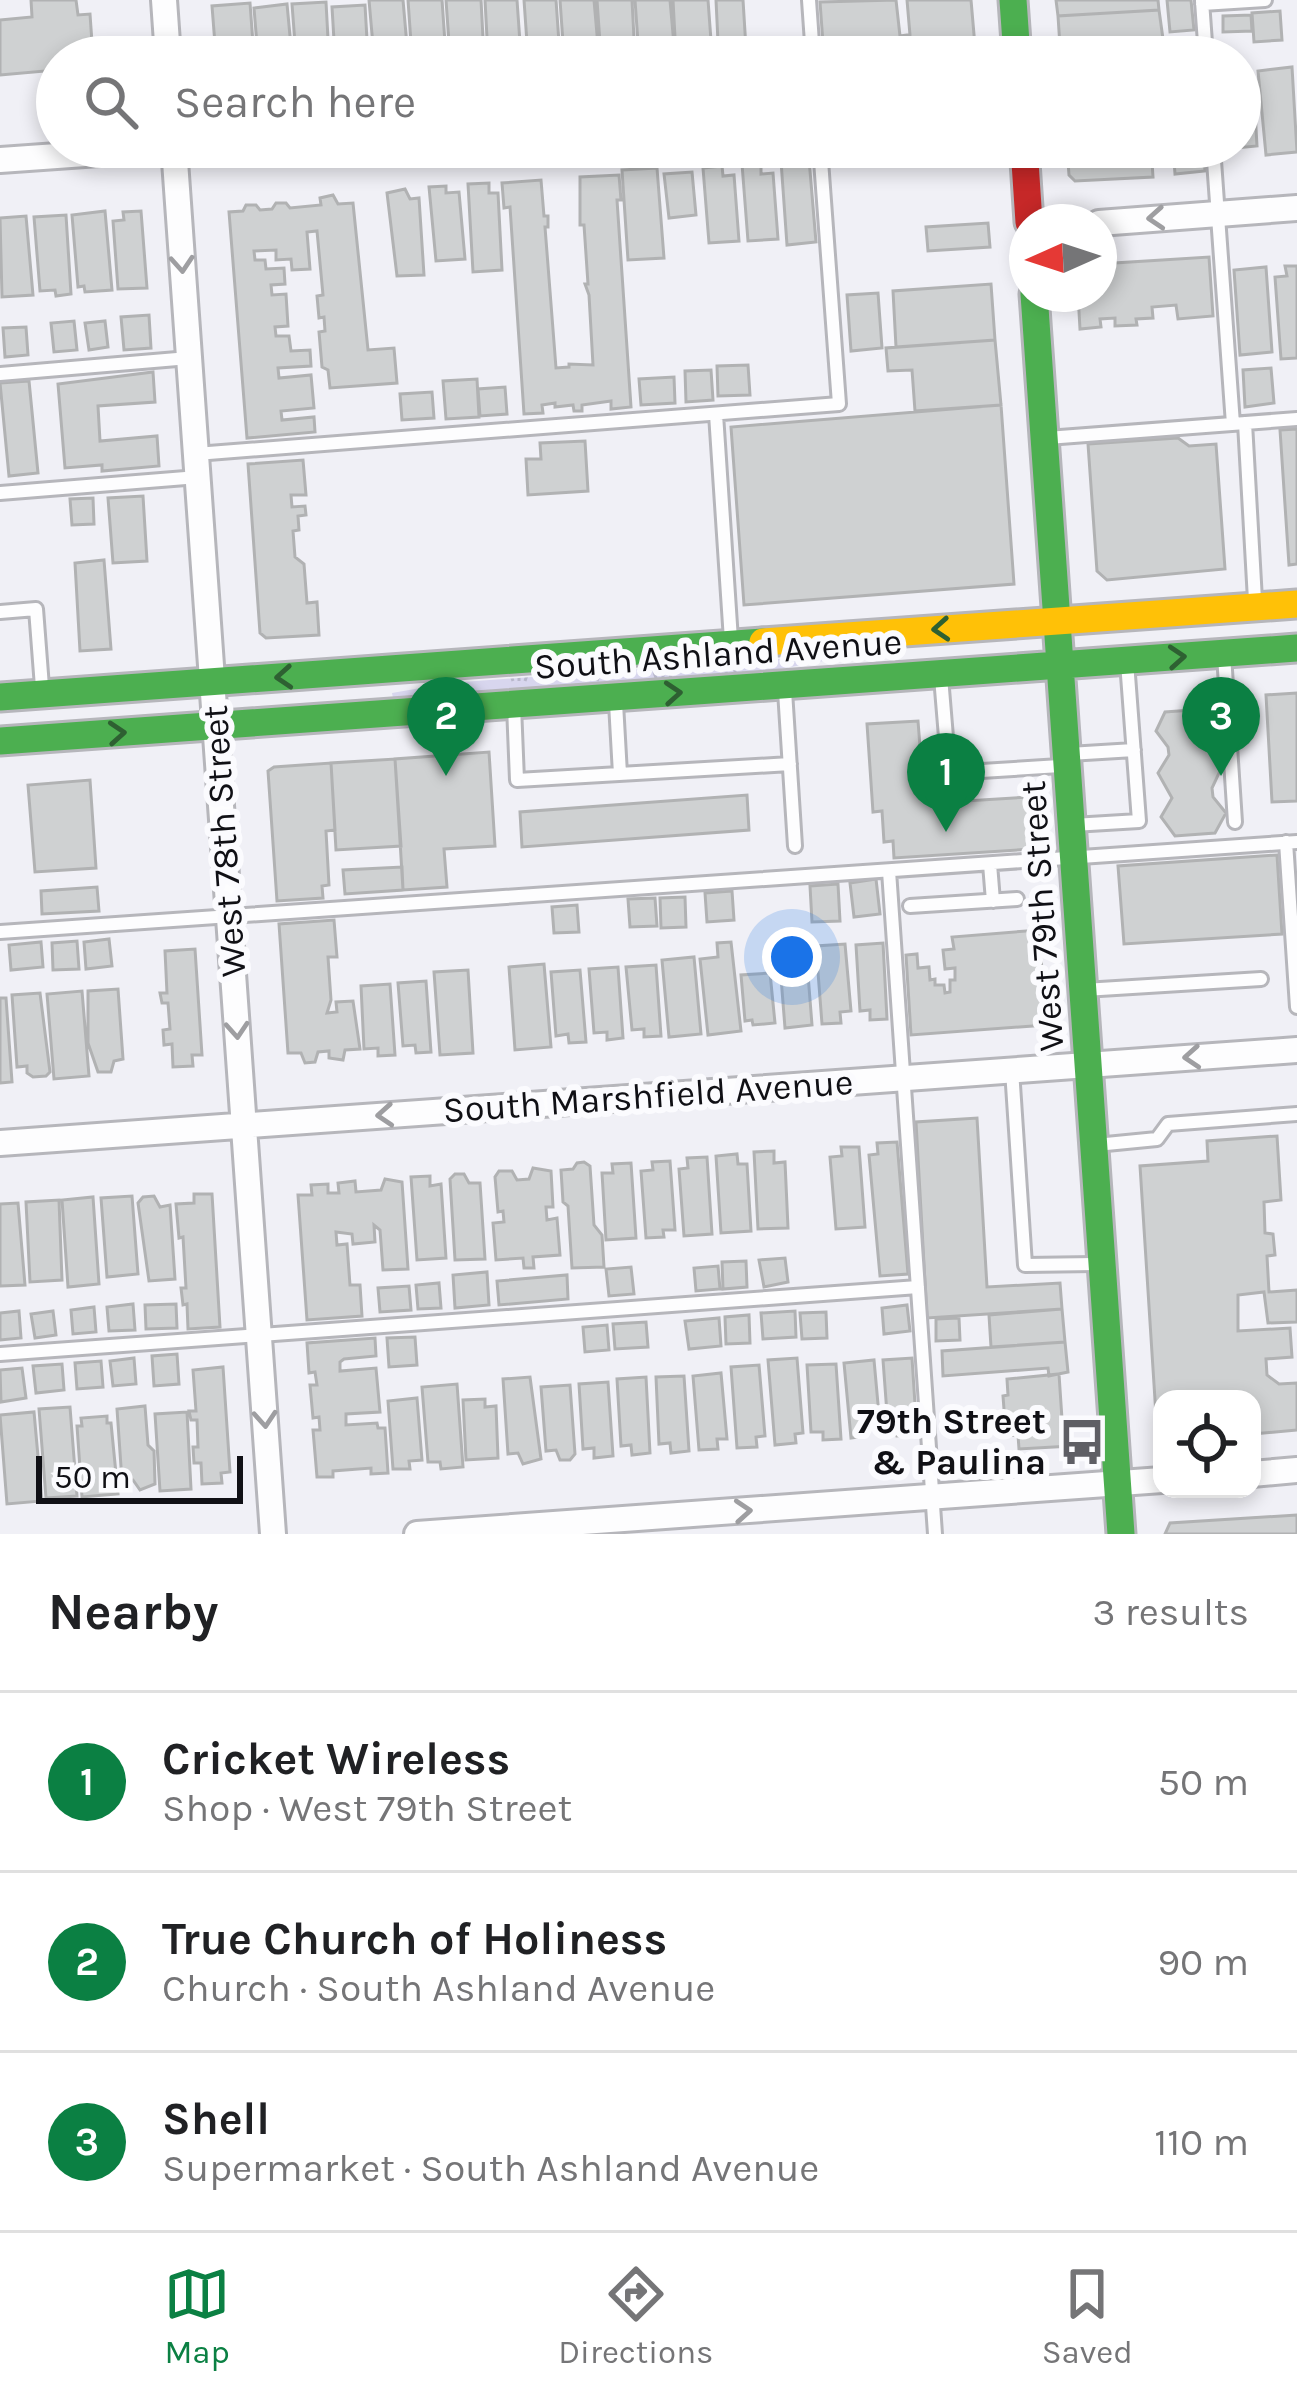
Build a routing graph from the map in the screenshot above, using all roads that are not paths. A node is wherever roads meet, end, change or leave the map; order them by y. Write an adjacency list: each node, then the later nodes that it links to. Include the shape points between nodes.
1 (164, 0): 6 (street)
2 (809, 0): 7 (lane)
3 (1013, 0): 8 (main road)
4 (1265, 0): 5 (lane)
5 (1202, 2): 9 (lane)
6 (167, 36)
7 (812, 36)
8 (1016, 36)
9 (1204, 36)
10 (36, 157): 11 (street)
11 (0, 160)
12 (175, 168): 21 (street, West 78th Street, one-way to 21)
13 (822, 168): 23 (lane, via 839,404)
14 (1025, 168): 16 (main road)
15 (1214, 168): 18 (lane)
16 (1028, 204)
17 (1297, 208): 18 (street)
18 (1217, 213): 19 (street, one-way to 19); 25 (lane)
19 (1117, 221)
20 (1035, 312): 26 (main road, West 79th Street)
21 (189, 358): 22 (lane); 27 (street, West 78th Street)
22 (0, 374)
23 (716, 414): 27 (lane); 33 (lane)
24 (1297, 419): 25 (lane)
25 (1239, 423): 26 (lane); 30 (lane)
26 (1045, 438): 32 (main road, West 79th Street)
27 (197, 465): 28 (lane); 39 (street, West 78th Street)
28 (0, 493)
29 (1297, 604): 30 (main road, South Ashland Avenue)
30 (1256, 607): 32 (main road, South Ashland Avenue)
31 (0, 612): 41 (lane, via 36,609)
32 (1057, 621): 33 (main road, South Ashland Avenue, one-way to 33); 37 (main road, West 79th Street)
33 (731, 644): 39 (main road, South Ashland Avenue, one-way to 39)
34 (1297, 649): 35 (main road, South Ashland Avenue)
35 (1223, 654): 36 (main road, South Ashland Avenue, one-way to 35); 51 (lane)
36 (1126, 661): 37 (main road, South Ashland Avenue); 47 (lane)
37 (1060, 666): 38 (main road, South Ashland Avenue); 48 (main road, West 79th Street)
38 (940, 674): 40 (main road, South Ashland Avenue); 48 (lane, via 949,773)
39 (212, 682): 41 (main road, South Ashland Avenue); 45 (street, West 78th Street)
40 (784, 686): 43 (main road, South Ashland Avenue, one-way to 40); 49 (lane)
41 (43, 694): 42 (main road, South Ashland Avenue)
42 (0, 697)
43 (616, 698): 44 (main road, South Ashland Avenue); 50 (lane)
44 (514, 705): 45 (main road, South Ashland Avenue); 50 (lane, via 517,780)
45 (215, 726): 46 (main road, South Ashland Avenue, one-way to 45); 61 (street, West 78th Street)
46 (0, 741)
47 (1134, 750): 48 (lane); 52 (lane, via 1139,821)
48 (1067, 760): 52 (main road, West 79th Street)
49 (790, 764): 50 (lane); 54 (lane)
50 (620, 774)
51 (1234, 822)
52 (1072, 826): 55 (main road, West 79th Street)
53 (1291, 842): 55 (lane); 65 (lane)
54 (795, 845)
55 (1074, 859): 56 (lane); 64 (main road, West 79th Street)
56 (990, 865): 57 (lane); 59 (lane)
57 (889, 871): 61 (lane); 69 (lane)
58 (1017, 899): 59 (lane)
59 (993, 901): 60 (lane)
60 (910, 906)
61 (229, 915): 62 (lane); 71 (street, West 78th Street, one-way to 71)
62 (0, 932)
63 (1261, 979): 64 (lane)
64 (1083, 990): 67 (main road, West 79th Street)
65 (1297, 1007)
66 (1297, 1050): 67 (street, South Marshfield Avenue, one-way to 67)
67 (1088, 1064): 68 (street, South Marshfield Avenue); 73 (main road, West 79th Street)
68 (1012, 1070): 69 (street, South Marshfield Avenue); 74 (lane, via 1025,1265)
69 (903, 1078): 71 (street, South Marshfield Avenue, one-way to 71); 75 (lane)
70 (1297, 1114): 73 (lane, via 1168,1124 1157,1139)
71 (244, 1125): 72 (street, South Marshfield Avenue); 76 (street, West 78th Street)
72 (0, 1143)
73 (1094, 1146): 74 (main road, West 79th Street)
74 (1102, 1264): 81 (main road, West 79th Street)
75 (917, 1287): 76 (lane); 82 (lane)
76 (259, 1335): 77 (lane); 83 (street, West 78th Street, one-way to 83)
77 (0, 1354)
78 (1297, 1470): 79 (street)
79 (1261, 1473)
80 (1153, 1481): 81 (street)
81 (1117, 1484): 82 (street); 86 (main road, West 79th Street)
82 (932, 1497): 84 (street, one-way to 82); 85 (lane)
83 (273, 1534)
84 (417, 1534)
85 (934, 1534)
86 (1120, 1534)

